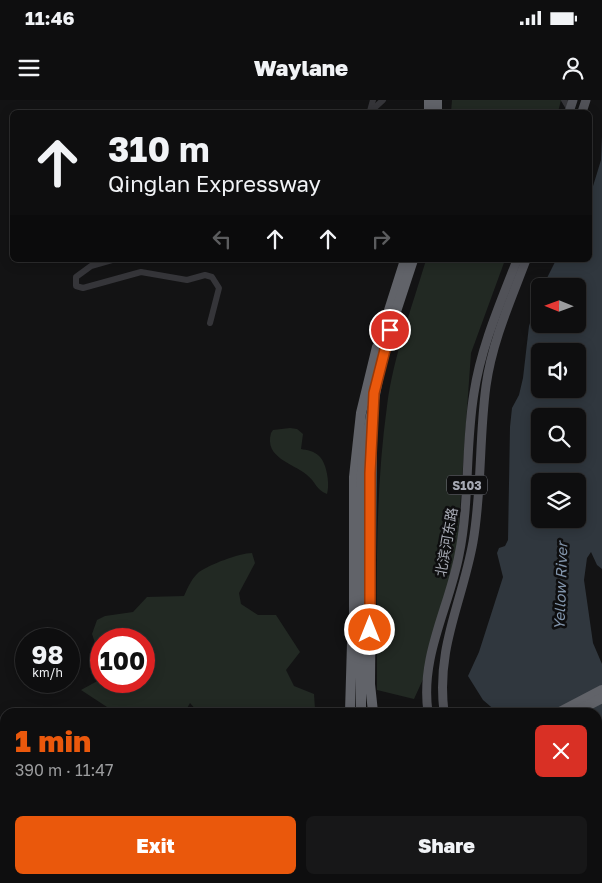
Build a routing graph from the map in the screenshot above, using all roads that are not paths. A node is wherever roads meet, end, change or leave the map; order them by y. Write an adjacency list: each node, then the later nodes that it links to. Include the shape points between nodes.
1 (383, 100): 2 (street)
2 (371, 110)
3 (105, 262): 8 (street, via 91,266 76,277 76,286 83,288 141,272 187,280 205,275 212,277 219,288)
4 (404, 262): 10 (highway, via 377,346 361,413 354,477)
5 (412, 262): 9 (highway, via 384,348)
6 (516, 262): 17 (main road, 北滨河东路 / S103, via 476,380 470,419 466,516 452,587 429,659)
7 (525, 262): 18 (main road, 北滨河东路 / S103, via 501,323 488,373 474,539 443,656)
8 (210, 323)
9 (374, 393): 15 (highway, via 361,488); 16 (highway, via 370,473)
10 (354, 605): 13 (highway); 14 (highway)
11 (602, 690): 19 (highway)
12 (602, 698): 20 (highway)
13 (350, 708)
14 (355, 708)
15 (361, 708)
16 (373, 708)
17 (428, 708)
18 (444, 708)
19 (568, 708)
20 (583, 708)

